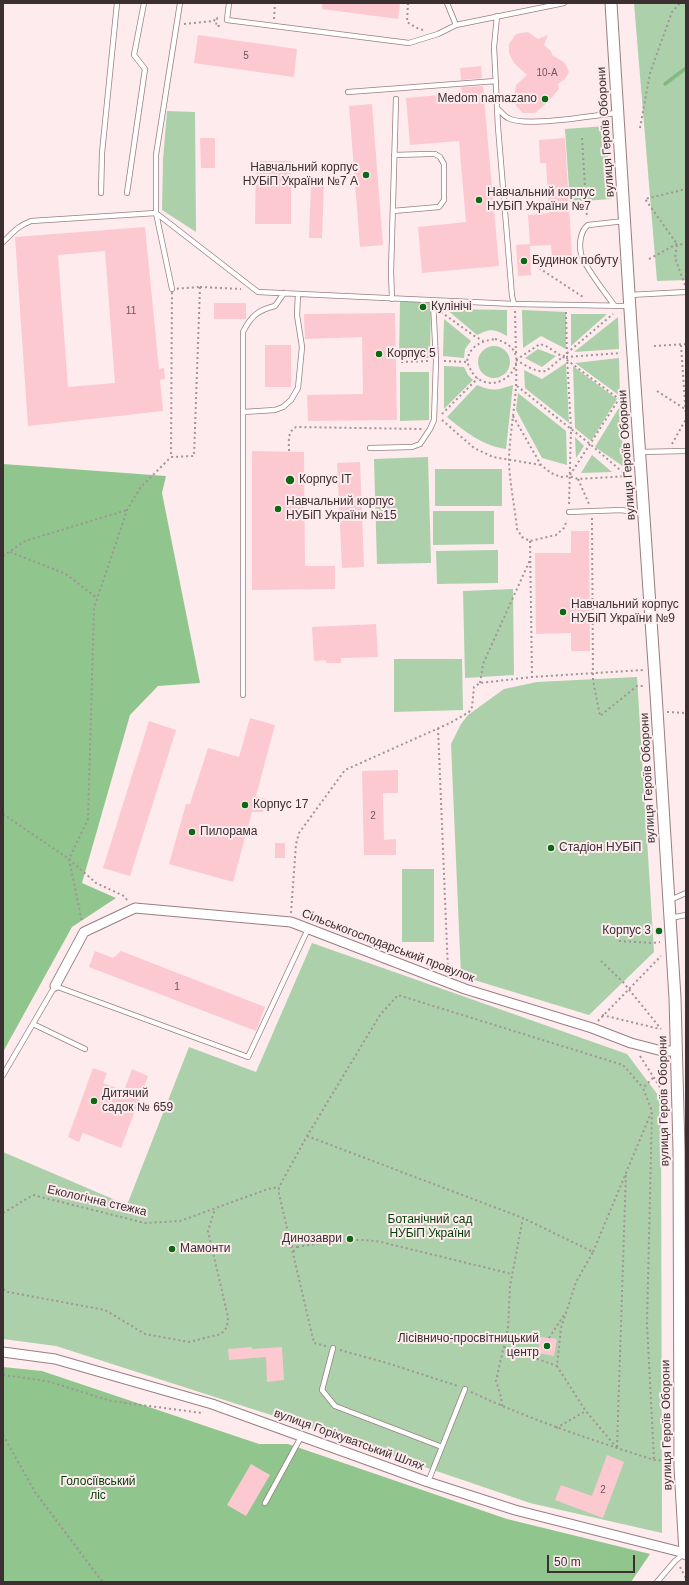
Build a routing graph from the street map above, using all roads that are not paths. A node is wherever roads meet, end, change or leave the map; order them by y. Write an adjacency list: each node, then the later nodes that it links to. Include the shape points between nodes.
1 (117, 3): 16 (lane, via 102,153)
2 (144, 3): 17 (lane, via 134,55 145,69)
3 (180, 3): 19 (lane, via 156,155)
4 (229, 3): 9 (lane, via 227,20 408,43 438,34)
5 (447, 3): 9 (lane)
6 (564, 3): 8 (lane)
7 (611, 3): 14 (street, вулиця Героїв Оборони)
8 (498, 16): 9 (lane); 10 (lane, via 494,47)
9 (456, 25)
10 (496, 81): 11 (lane); 13 (lane)
11 (348, 92)
12 (396, 99): 15 (lane)
13 (498, 109): 14 (lane, via 508,118 519,121 543,121); 29 (lane)
14 (619, 112): 20 (street, вулиця Героїв Оборони)
15 (394, 155): 18 (lane); 18 (lane, via 435,154 440,157 444,164 444,200 439,207)
16 (101, 193)
17 (127, 193)
18 (393, 211): 26 (lane)
19 (156, 213): 21 (lane, via 31,221 21,225); 22 (lane); 24 (lane, via 258,292)
20 (625, 221): 28 (street, вулиця Героїв Оборони); 30 (lane, via 588,225 582,231 580,245 581,255)
21 (3, 242)
22 (172, 289)
23 (686, 292): 28 (lane)
24 (284, 293): 25 (lane); 31 (lane, via 275,306 263,308 255,314 243,332)
25 (298, 294): 26 (lane); 31 (lane, via 297,315 302,347 298,388 284,407)
26 (392, 299): 27 (lane)
27 (433, 300): 29 (lane); 32 (lane, via 436,361 434,420 420,444 412,447)
28 (627, 302): 30 (lane); 34 (street, вулиця Героїв Оборони)
29 (514, 304): 30 (lane)
30 (614, 305)
31 (243, 412): 37 (lane)
32 (370, 448)
33 (686, 451): 34 (lane)
34 (640, 452): 36 (street, вулиця Героїв Оборони)
35 (569, 512): 36 (lane)
36 (644, 512): 39 (street, вулиця Героїв Оборони)
37 (243, 695)
38 (686, 893): 39 (lane)
39 (669, 901): 41 (street, вулиця Героїв Оборони)
40 (686, 915): 41 (lane)
41 (670, 918): 46 (street, вулиця Героїв Оборони)
42 (308, 929): 43 (street, Сільськогосподарський провулок, via 291,922 135,908 84,932); 43 (lane, via 248,1057); 46 (street, Сільськогосподарський провулок, via 465,989 592,1028 631,1043 662,1051)
43 (55, 986): 44 (lane)
44 (33, 1024): 45 (lane); 47 (lane)
45 (85, 1049)
46 (676, 1051): 48 (street, вулиця Героїв Оборони)
47 (3, 1075)
48 (682, 1150): 49 (street, вулиця Героїв Оборони)
49 (683, 1336): 57 (street, вулиця Героїв Оборони, via 680,1467)
50 (333, 1348): 54 (lane, via 322,1390 335,1406)
51 (3, 1352): 53 (street, вулиця Горіхуватський Шлях, via 63,1361 212,1404)
52 (466, 1389): 54 (lane)
53 (301, 1437): 55 (street, вулиця Горіхуватський Шлях); 56 (lane)
54 (442, 1447): 55 (lane)
55 (428, 1482): 57 (street, вулиця Горіхуватський Шлях, via 515,1510)
56 (265, 1503)
57 (685, 1554): 58 (lane, via 675,1561)
58 (657, 1582)

